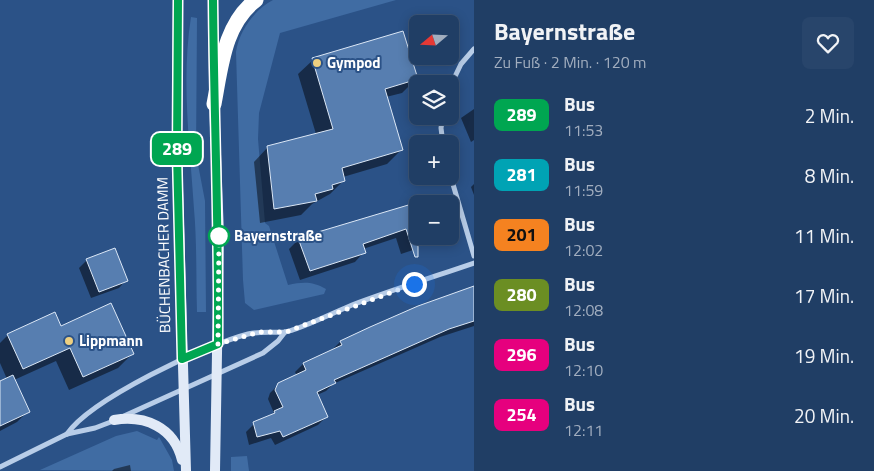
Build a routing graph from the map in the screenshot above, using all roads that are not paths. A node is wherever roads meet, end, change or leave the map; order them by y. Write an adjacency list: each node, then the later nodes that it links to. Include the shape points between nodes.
1 (178, 0): 12 (main road, BÜCHENBACHER DAMM, via 177,154)
2 (213, 0): 6 (main road)
3 (256, 0): 6 (highway, via 245,11 227,42)
4 (474, 48): 5 (street)
5 (456, 75)
6 (214, 104): 11 (main road, via 219,236)
7 (453, 185): 8 (street)
8 (474, 256)
9 (474, 263): 10 (street)
10 (286, 332): 11 (street, via 260,332); 13 (street, via 263,353)
11 (218, 344): 12 (street); 13 (main road)
12 (182, 359): 14 (main road, BÜCHENBACHER DAMM); 16 (street, via 98,407 73,425)
13 (217, 373): 14 (street); 19 (main road)
14 (183, 389): 15 (street); 18 (main road, BÜCHENBACHER DAMM)
15 (114, 420): 16 (street); 18 (main road, via 139,418 163,430 176,445)
16 (67, 434): 17 (street)
17 (0, 467)
18 (185, 471)
19 (215, 471)

